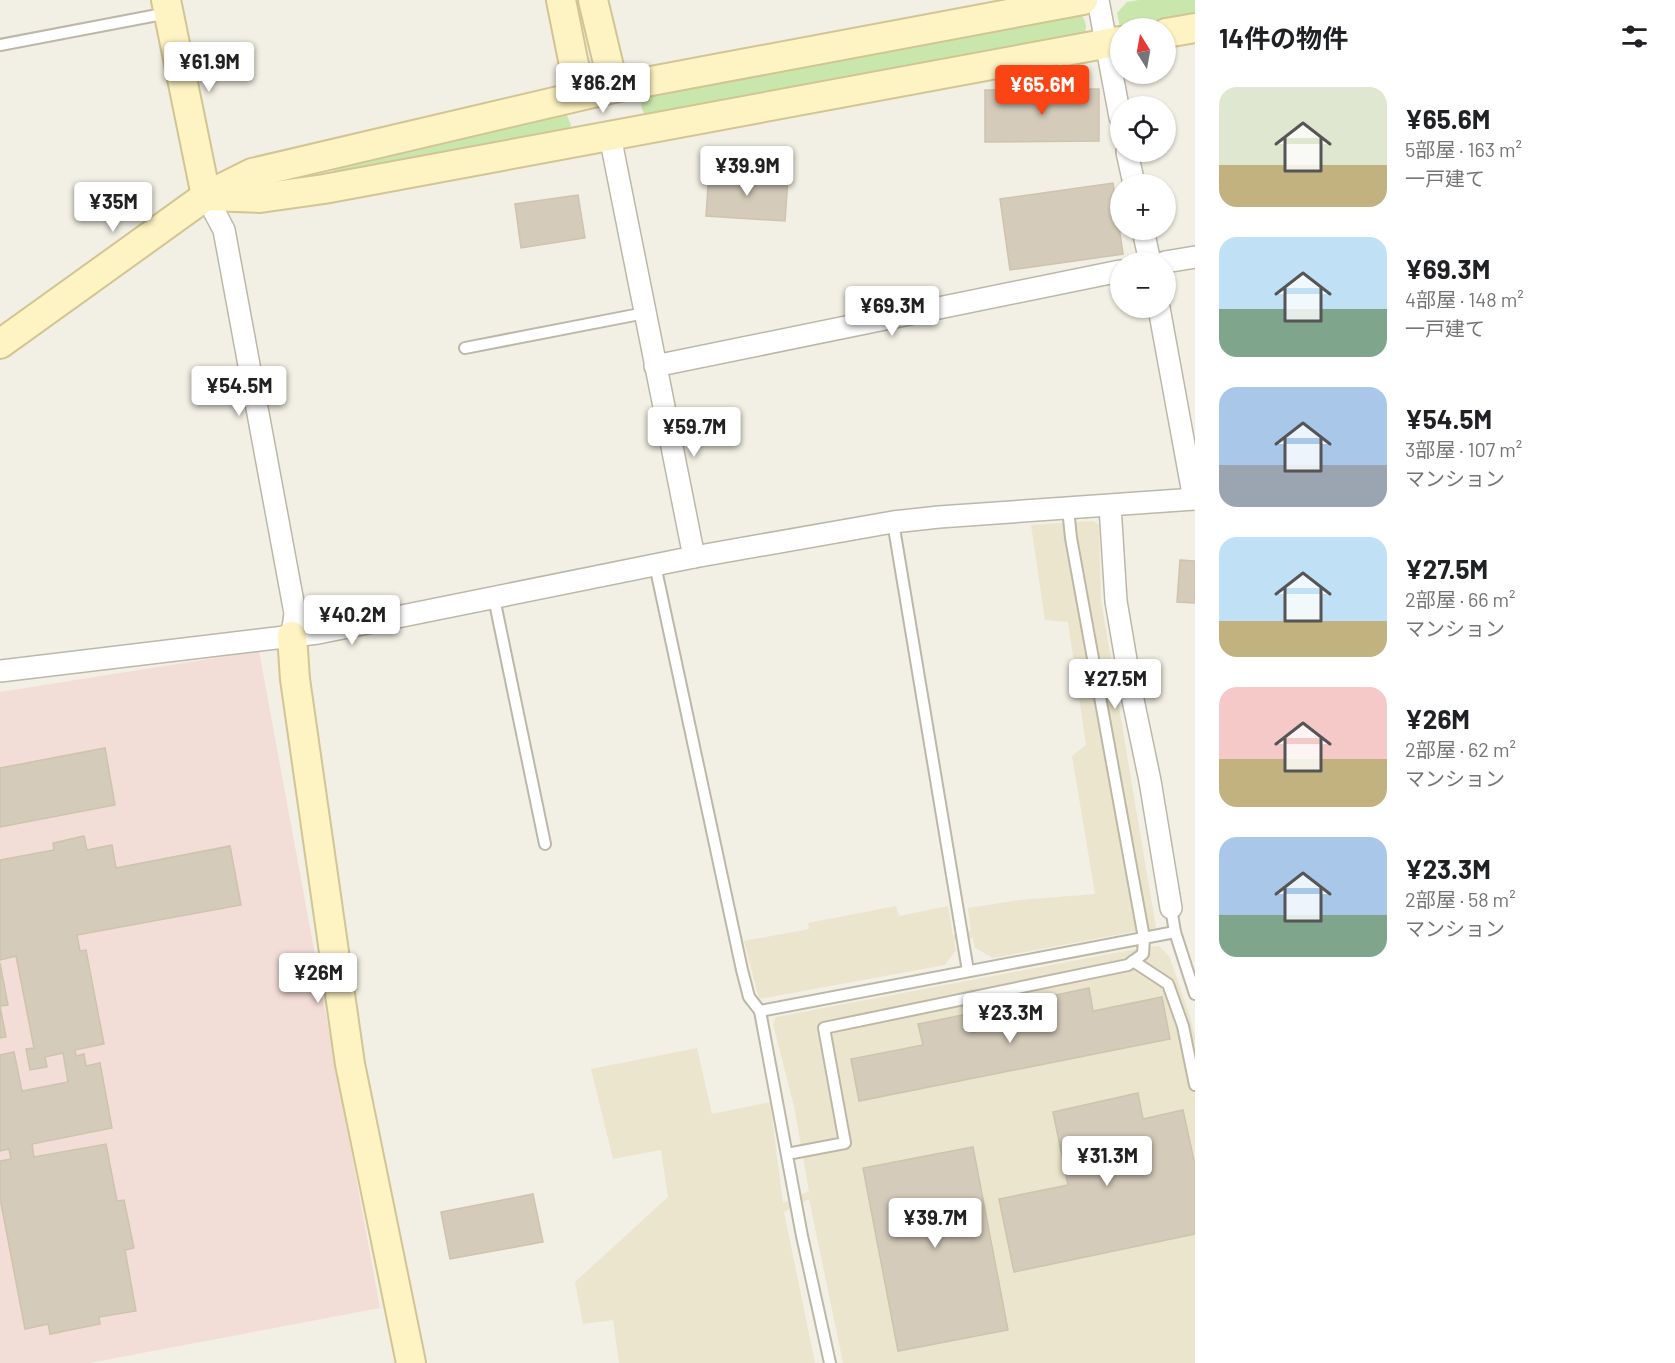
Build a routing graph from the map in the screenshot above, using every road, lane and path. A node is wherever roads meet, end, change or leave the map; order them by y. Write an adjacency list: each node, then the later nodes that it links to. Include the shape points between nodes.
1 (561, 0): 12 (street)
2 (593, 0): 11 (street)
3 (1083, 0): 11 (street)
4 (1098, 0): 8 (street)
5 (167, 6): 10 (lane); 16 (street)
6 (1195, 28): 7 (street)
7 (1176, 31)
8 (1110, 34)
9 (1110, 44): 13 (street)
10 (0, 45)
11 (618, 87): 12 (street); 13 (street)
12 (577, 96): 14 (street); 15 (street)
13 (620, 134): 14 (street); 20 (street)
14 (581, 142): 15 (street)
15 (326, 172): 16 (street, via 260,198)
16 (206, 196): 22 (street); 32 (street, via 226,237 295,613)
17 (1195, 257): 18 (street)
18 (1176, 260)
19 (1110, 273): 24 (street)
20 (645, 312): 23 (lane); 24 (street)
21 (1161, 318): 25 (street)
22 (0, 344)
23 (465, 348)
24 (656, 366): 29 (street)
25 (1194, 499): 26 (street)
26 (1110, 506): 27 (street); 35 (street, via 1116,601)
27 (1068, 508): 28 (street); 37 (lane)
28 (893, 522): 29 (street); 39 (lane)
29 (694, 557): 30 (street)
30 (655, 565): 31 (street); 41 (lane, via 742,970 749,997)
31 (494, 598): 32 (street); 34 (lane)
32 (292, 636): 33 (street); 44 (street, via 350,1064)
33 (0, 671)
34 (545, 844)
35 (1171, 908): 36 (lane)
36 (1175, 932): 37 (lane); 40 (lane)
37 (1144, 938): 38 (lane, via 1143,954); 39 (lane)
38 (1133, 961): 42 (lane, via 1168,984 1183,1026); 43 (lane, via 824,1028 845,1143)
39 (968, 971): 41 (lane)
40 (1195, 994)
41 (760, 1011): 43 (lane)
42 (1195, 1085)
43 (787, 1154): 45 (lane)
44 (411, 1363)
45 (830, 1363)

